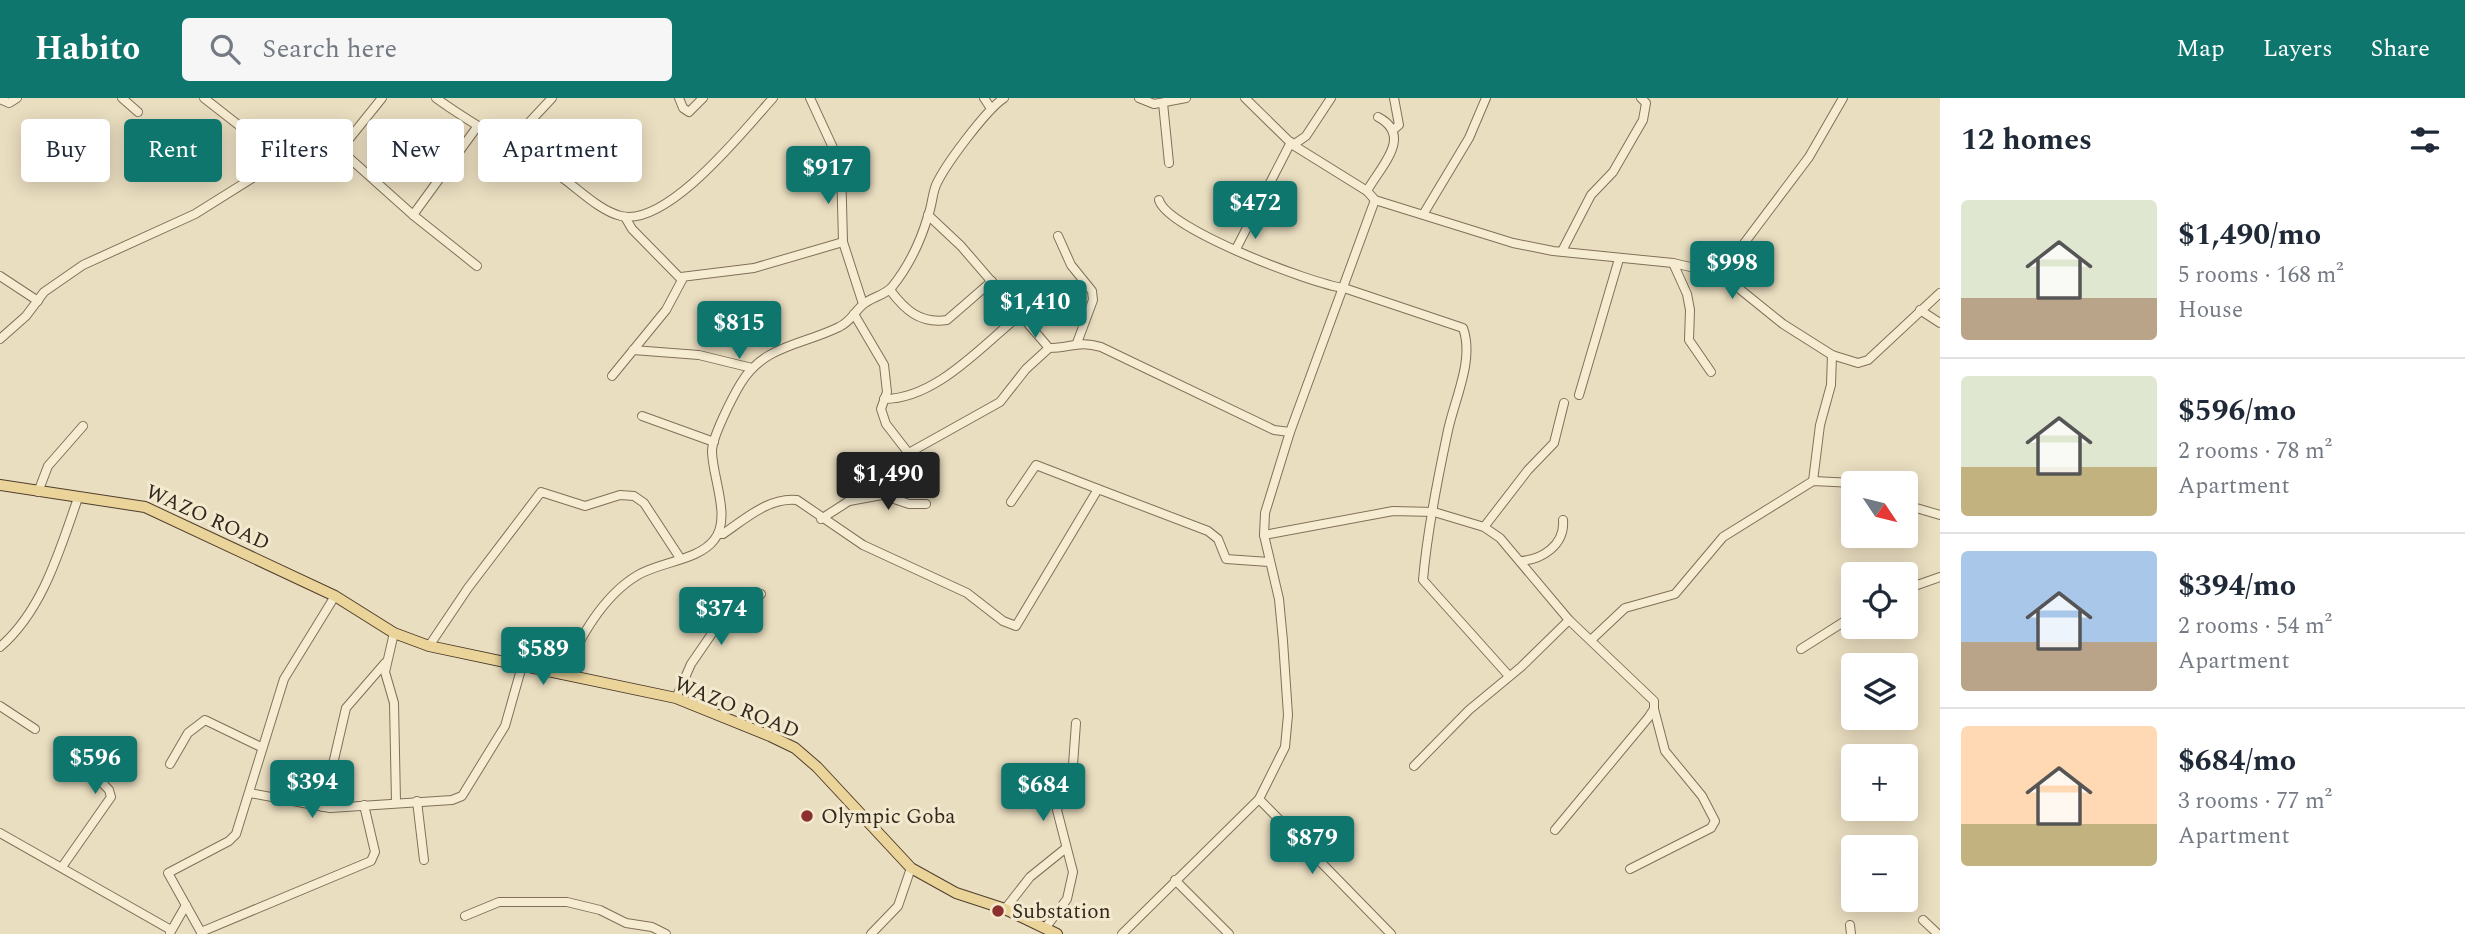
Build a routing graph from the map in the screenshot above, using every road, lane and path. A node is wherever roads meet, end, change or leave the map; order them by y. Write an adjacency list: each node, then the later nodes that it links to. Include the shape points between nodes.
1 (17, 98): 21 (street, via 9,103)
2 (122, 98): 24 (street)
3 (204, 98): 27 (street)
4 (382, 98): 30 (street)
5 (437, 98): 28 (street)
6 (552, 98): 26 (street)
7 (679, 98): 8 (street, via 689,112)
8 (703, 98)
9 (774, 98): 42 (street, via 713,167 649,212)
10 (810, 98): 44 (street, via 841,165)
11 (984, 98): 23 (street)
12 (1004, 98): 23 (street)
13 (1139, 98): 22 (street)
14 (1186, 98): 22 (street)
15 (1245, 98): 31 (street)
16 (1331, 98): 31 (street, via 1306,136)
17 (1394, 98): 29 (street, via 1399,125)
18 (1486, 98): 39 (street, via 1474,130)
19 (1641, 98): 46 (street, via 1646,103 1643,120 1613,172 1591,195)
20 (1843, 98): 50 (street, via 1809,157)
21 (0, 99)
22 (1163, 103): 33 (street)
23 (990, 107): 41 (street, via 937,183)
24 (138, 112)
25 (1378, 117): 29 (street)
26 (532, 119)
27 (236, 123)
28 (477, 127): 40 (street)
29 (1393, 130): 36 (street, via 1394,149)
30 (353, 134)
31 (1292, 143): 36 (street); 45 (street)
32 (353, 160): 40 (street)
33 (1169, 163)
34 (247, 182): 57 (street, via 195,214 89,262)
35 (569, 182): 42 (street, via 608,211)
36 (1367, 191): 38 (street)
37 (1159, 200): 45 (street, via 1170,216)
38 (1375, 200): 39 (street); 54 (street)
39 (1424, 213): 46 (street, via 1513,243)
40 (413, 215): 49 (street)
41 (929, 215): 53 (street); 55 (street, via 907,265)
42 (625, 217): 52 (street)
43 (1058, 236): 64 (street, via 1071,265 1092,291)
44 (843, 242): 52 (street, via 754,268); 58 (street)
45 (1236, 249): 54 (street)
46 (1562, 251): 47 (street)
47 (1619, 259): 48 (street); 71 (street)
48 (1673, 263): 50 (street); 69 (street, via 1688,294 1689,340)
49 (477, 266)
50 (1721, 274): 67 (street, via 1783,324)
51 (0, 276): 57 (street)
52 (681, 277): 66 (street, via 666,310)
53 (992, 281): 55 (street, via 947,320 937,321 924,320 904,309); 61 (street)
54 (1344, 288): 76 (street); 89 (street, via 1463,328 1466,355)
55 (890, 290): 58 (street)
56 (1940, 293): 59 (street)
57 (38, 301): 63 (street)
58 (863, 304): 60 (street)
59 (1920, 310): 62 (street); 67 (street, via 1868,360 1858,363)
60 (854, 314): 68 (street, via 842,326 772,351); 72 (street, via 884,365)
61 (1019, 316): 65 (street); 72 (street, via 949,373 900,399)
62 (1940, 323)
63 (0, 339)
64 (1077, 343): 65 (street, via 1065,349); 76 (street, via 1101,347 1274,429)
65 (1049, 348): 78 (street, via 1000,402)
66 (633, 350): 68 (street, via 699,355); 70 (street)
67 (1832, 355): 79 (street)
68 (752, 368): 77 (street)
69 (1711, 372)
70 (612, 376)
71 (1579, 395)
72 (884, 399): 78 (street, via 881,410 886,424)
73 (1564, 403): 93 (street, via 1554,443)
74 (642, 416): 77 (street)
75 (83, 426): 83 (street, via 48,466)
76 (1290, 432): 95 (street, via 1265,513)
77 (714, 442): 94 (street)
78 (909, 455): 85 (street, via 880,471)
79 (1813, 481): 80 (street); 106 (street, via 1723,537 1675,594 1625,608)
80 (1841, 482)
81 (0, 485): 83 (main road, WAZO ROAD)
82 (1098, 489): 86 (street, via 1036,465); 91 (street, via 1016,626 967,593 863,545); 98 (street, via 1208,531 1218,539 1226,559)
83 (38, 492): 84 (main road, WAZO ROAD)
84 (78, 498): 102 (main road, WAZO ROAD, via 149,508); 108 (street, via 38,598)
85 (849, 501): 87 (street, via 882,495); 91 (street)
86 (1011, 502)
87 (926, 504)
88 (1918, 509): 90 (street)
89 (1434, 512): 93 (street); 95 (street, via 1372,513); 113 (street, via 1423,580)
90 (1940, 515)
91 (821, 519): 94 (street, via 797,500 785,499)
92 (1563, 520): 97 (street, via 1561,537 1544,556)
93 (1484, 527): 97 (street)
94 (718, 534): 96 (street, via 707,547)
95 (1264, 535): 98 (street)
96 (680, 558): 107 (street, via 644,502 634,496 620,495 585,506 541,492); 112 (street, via 639,574 616,591 579,641)
97 (1520, 561): 103 (street)
98 (1269, 562): 124 (street, via 1279,599 1288,715 1285,747)
99 (1940, 577): 100 (street)
100 (1918, 585)
101 (761, 594): 114 (street, via 733,621 713,632 691,664)
102 (335, 596): 105 (main road, WAZO ROAD); 119 (street, via 284,679)
103 (1569, 620): 106 (street); 113 (street)
104 (1841, 624): 109 (street)
105 (394, 633): 107 (main road, WAZO ROAD); 110 (street)
106 (1591, 640): 116 (street, via 1649,692)
107 (429, 646): 111 (main road, WAZO ROAD)
108 (0, 647)
109 (1801, 649)
110 (385, 663): 126 (street, via 394,703); 128 (street, via 346,708)
111 (522, 666): 112 (main road, WAZO ROAD); 125 (street, via 505,726 474,781 462,796 452,800)
112 (562, 675): 114 (main road, WAZO ROAD)
113 (1509, 676): 122 (street, via 1469,709)
114 (676, 698): 134 (main road, WAZO ROAD, via 794,748)
115 (0, 706): 118 (street)
116 (1654, 709): 129 (street); 135 (street, via 1665,751 1702,796 1715,821 1711,828)
117 (1076, 723): 131 (street, via 1073,765 1057,810)
118 (35, 729)
119 (261, 747): 121 (street, via 205,720 188,733); 123 (street)
120 (76, 755): 133 (street, via 111,797)
121 (170, 764)
122 (1414, 766)
123 (250, 793): 128 (street); 137 (street, via 239,827 229,841 169,872)
124 (1259, 799): 136 (street); 149 (street)
125 (417, 801): 126 (street); 132 (street)
126 (396, 802): 127 (street)
127 (363, 805): 128 (street); 143 (street, via 374,852 371,861)
128 (323, 807)
129 (1555, 830)
130 (0, 833): 133 (street)
131 (1066, 848): 138 (street, via 1030,877); 141 (street, via 1073,865 1067,899)
132 (424, 860)
133 (62, 867): 142 (street)
134 (911, 868): 138 (main road, WAZO ROAD, via 956,893); 145 (street, via 898,906)
135 (1630, 869)
136 (1175, 880): 147 (street); 148 (street)
137 (186, 905): 142 (street); 143 (street)
138 (1005, 909): 141 (main road, WAZO ROAD)
139 (465, 916): 144 (street, via 499,902 567,902)
140 (1923, 920): 150 (street)
141 (1046, 927): 146 (main road, WAZO ROAD)
142 (170, 932)
143 (202, 933)
144 (666, 934)
145 (871, 934)
146 (1057, 934)
147 (1122, 934)
148 (1229, 934)
149 (1391, 934)
150 (1938, 934)

